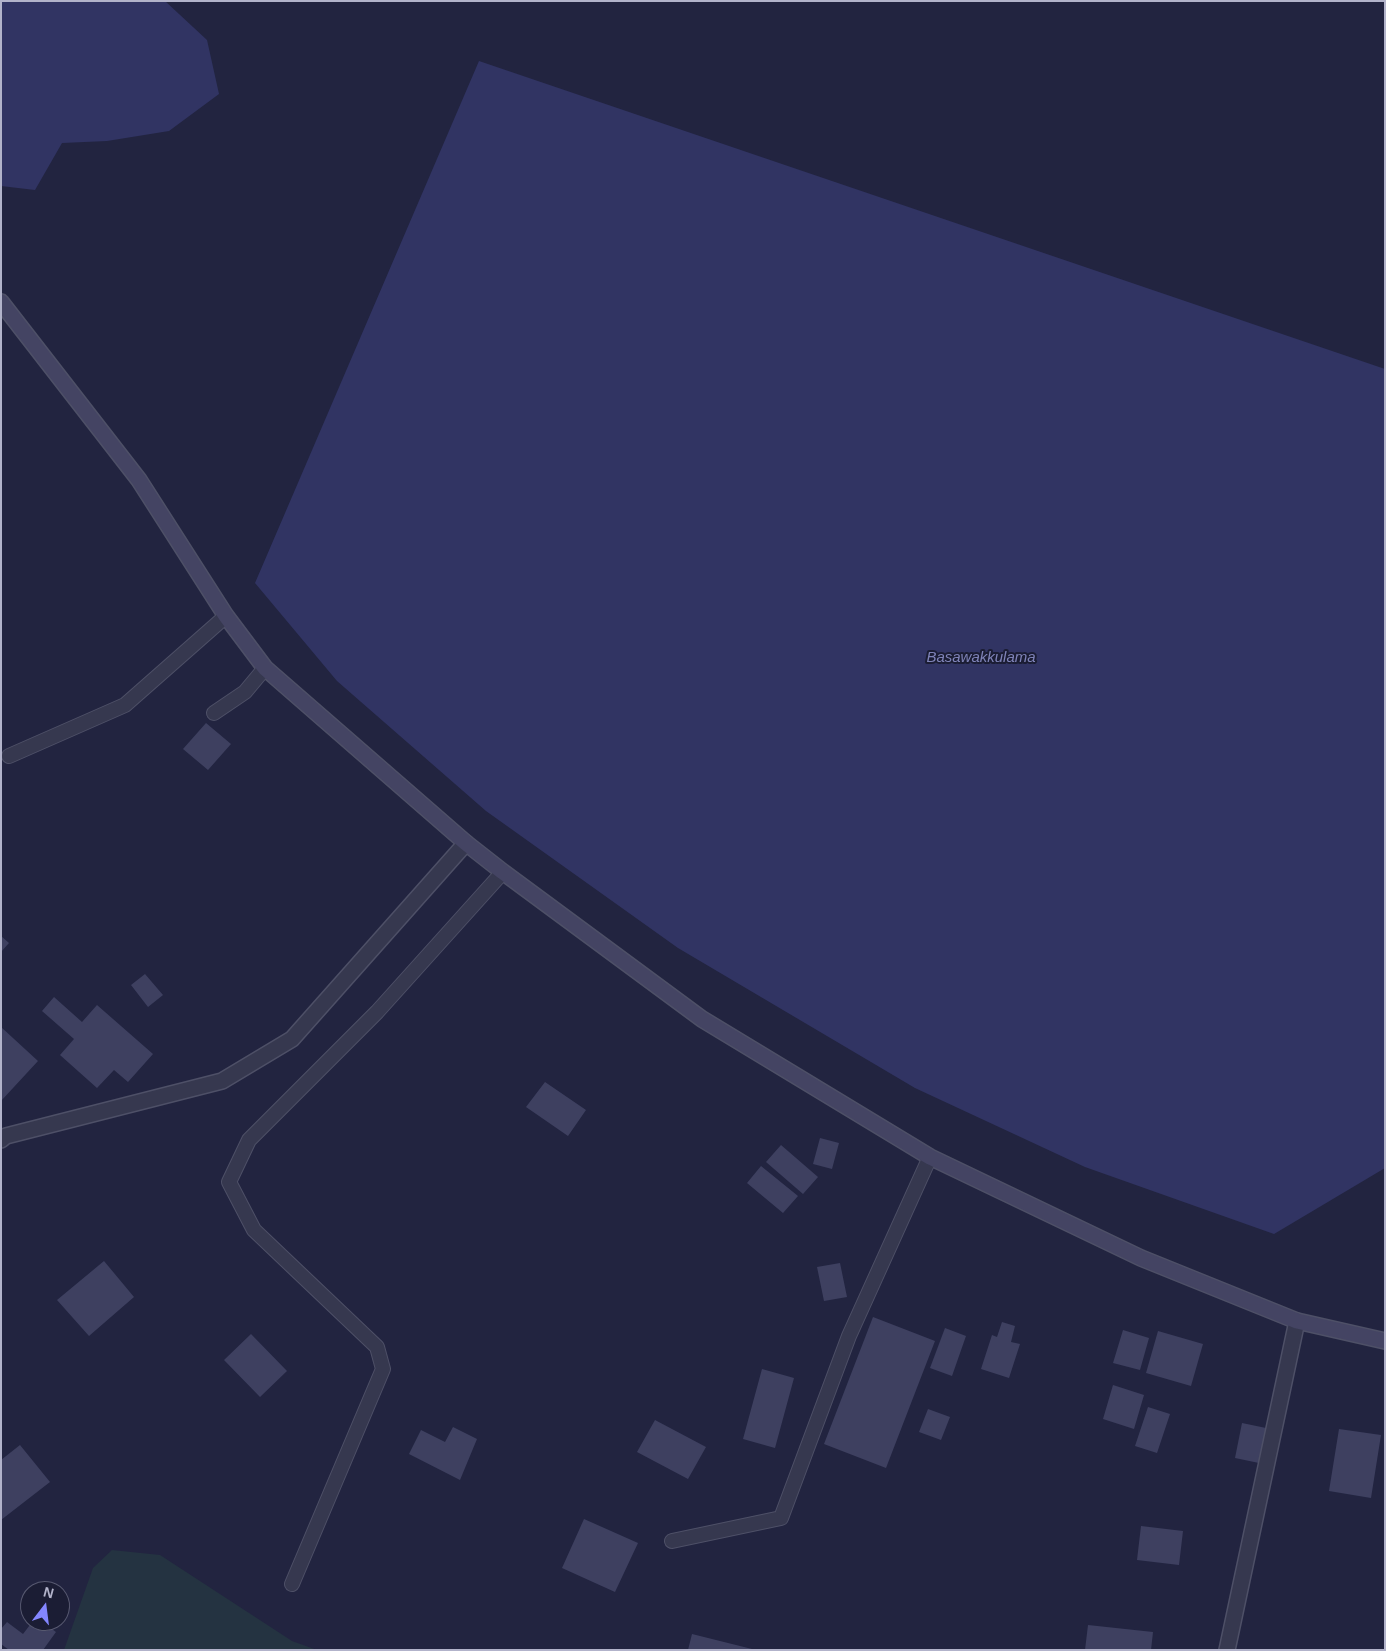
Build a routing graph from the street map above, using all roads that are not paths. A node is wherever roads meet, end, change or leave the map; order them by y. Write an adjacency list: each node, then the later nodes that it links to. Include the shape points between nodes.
1 (1, 302): 2 (street, via 139,480)
2 (226, 616): 3 (street); 5 (lane, via 125,705)
3 (265, 668): 4 (lane, via 245,692); 6 (street)
4 (214, 713)
5 (9, 756)
6 (466, 842): 7 (street); 8 (street, via 292,1039 222,1082 6,1136)
7 (503, 872): 9 (street, via 702,1019); 13 (lane, via 377,1012 248,1140 229,1182 254,1230 377,1347 382,1369)
8 (1, 1140)
9 (930, 1157): 10 (street, via 1141,1258); 12 (lane, via 849,1336 781,1518)
10 (1297, 1321): 11 (street); 14 (street)
11 (1385, 1342)
12 (672, 1541)
13 (292, 1584)
14 (1227, 1650)

